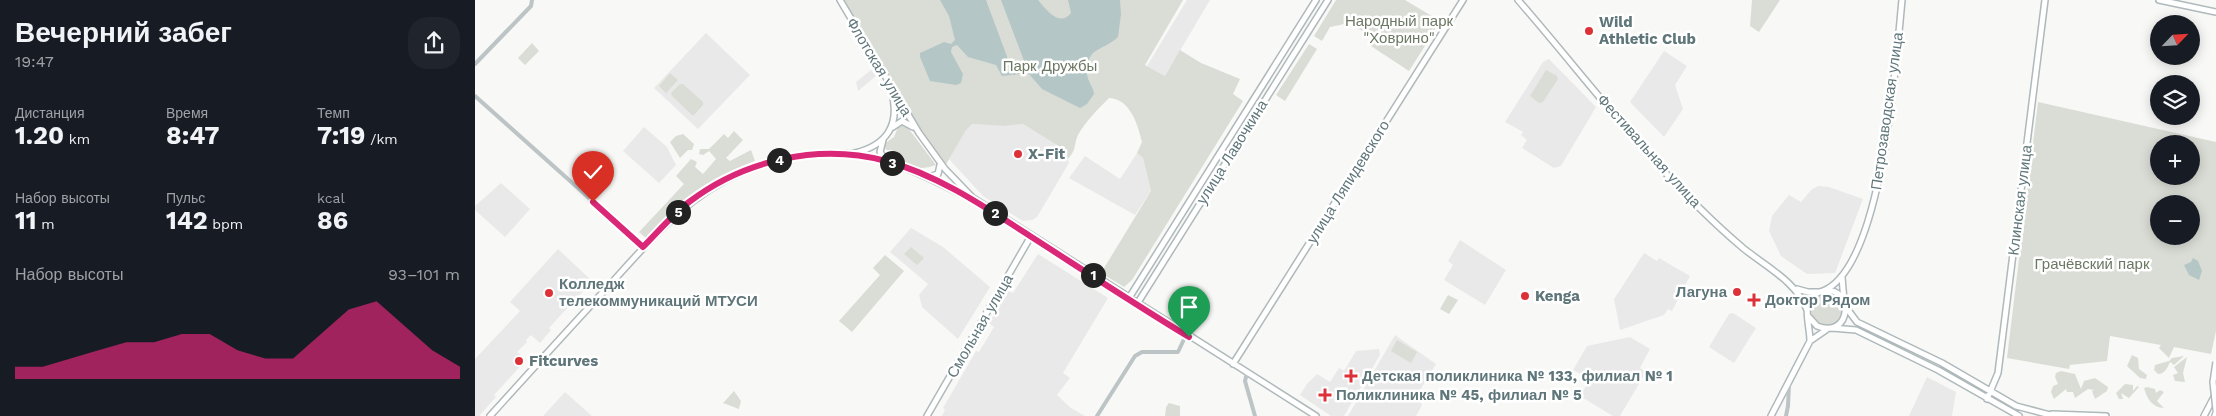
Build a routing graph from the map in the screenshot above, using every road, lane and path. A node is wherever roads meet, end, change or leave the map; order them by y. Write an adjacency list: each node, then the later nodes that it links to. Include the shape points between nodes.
1 (532, 0): 11 (street, via 531,6)
2 (840, 0): 12 (main road, Флотская улица)
3 (1316, 0): 22 (main road, улица Лавочкина)
4 (1327, 0): 24 (main road, улица Лавочкина)
5 (1463, 0): 38 (main road, улица Ляпидевского)
6 (1518, 0): 27 (main road, Фестивальная улица, via 1683,192 1737,242)
7 (1902, 0): 26 (main road, Петрозаводская улица, via 1879,182 1869,217)
8 (2045, 0): 41 (main road, Клинская улица, via 1998,374)
9 (2159, 0): 10 (main road)
10 (2216, 12)
11 (475, 64)
12 (891, 89): 14 (main road, via 895,111); 15 (main road, Флотская улица)
13 (475, 96): 25 (street)
14 (891, 129): 15 (main road, Флотская улица, via 899,122 906,122); 16 (main road)
15 (919, 133): 19 (main road, Флотская улица)
16 (884, 138): 17 (main road, via 871,148); 18 (main road, via 880,152)
17 (852, 154): 18 (main road); 25 (main road, via 799,156 761,164 735,174 689,202)
18 (887, 161): 20 (main road)
19 (939, 162): 20 (main road, via 941,169 938,174); 21 (main road, Флотская улица)
20 (928, 178): 21 (main road)
21 (982, 205): 23 (main road, Флотская улица)
22 (1172, 230): 24 (street, via 1174,236); 29 (main road, улица Лавочкина)
23 (1031, 236): 29 (main road, Флотская улица); 47 (main road, Смольная улица)
24 (1180, 236): 30 (main road, улица Лавочкина)
25 (643, 247): 46 (main road)
26 (1843, 276): 28 (main road, Петрозаводская улица); 31 (main road, Петрозаводская улица)
27 (1793, 287): 28 (main road, Фестивальная улица, via 1808,292); 32 (main road, Фестивальная улица, via 1803,298)
28 (1821, 291): 31 (main road, via 1837,294); 32 (main road, via 1810,299)
29 (1129, 298): 30 (main road, Флотская улица)
30 (1137, 304): 35 (main road, Флотская улица)
31 (1845, 304): 34 (main road, via 1843,319); 41 (main road, via 1857,322 1942,363)
32 (1807, 310): 33 (main road)
33 (1808, 316): 34 (main road, via 1817,326); 36 (main road)
34 (1831, 328): 36 (main road); 43 (main road, via 1856,330)
35 (1186, 335): 38 (main road, Флотская улица); 48 (street, via 1178,352 1142,352 1135,356)
36 (1810, 341): 40 (main road)
37 (2216, 362): 45 (main road, bridge, via 2213,382)
38 (1233, 364): 39 (main road, Флотская улица)
39 (1247, 373): 49 (street, via 1245,380); 50 (main road, Флотская улица)
40 (1790, 380): 51 (main road); 52 (street)
41 (1990, 391): 43 (main road, Клинская улица); 44 (main road)
42 (2216, 391): 57 (main road)
43 (1987, 398): 53 (main road)
44 (2036, 413): 54 (main road); 55 (main road)
45 (2216, 413)
46 (490, 416)
47 (927, 416)
48 (1097, 416)
49 (1255, 416)
50 (1316, 416)
51 (1771, 416)
52 (1786, 416)
53 (2019, 416)
54 (2054, 416)
55 (2101, 416): 56 (main road)
56 (2106, 416)
57 (2204, 416)

